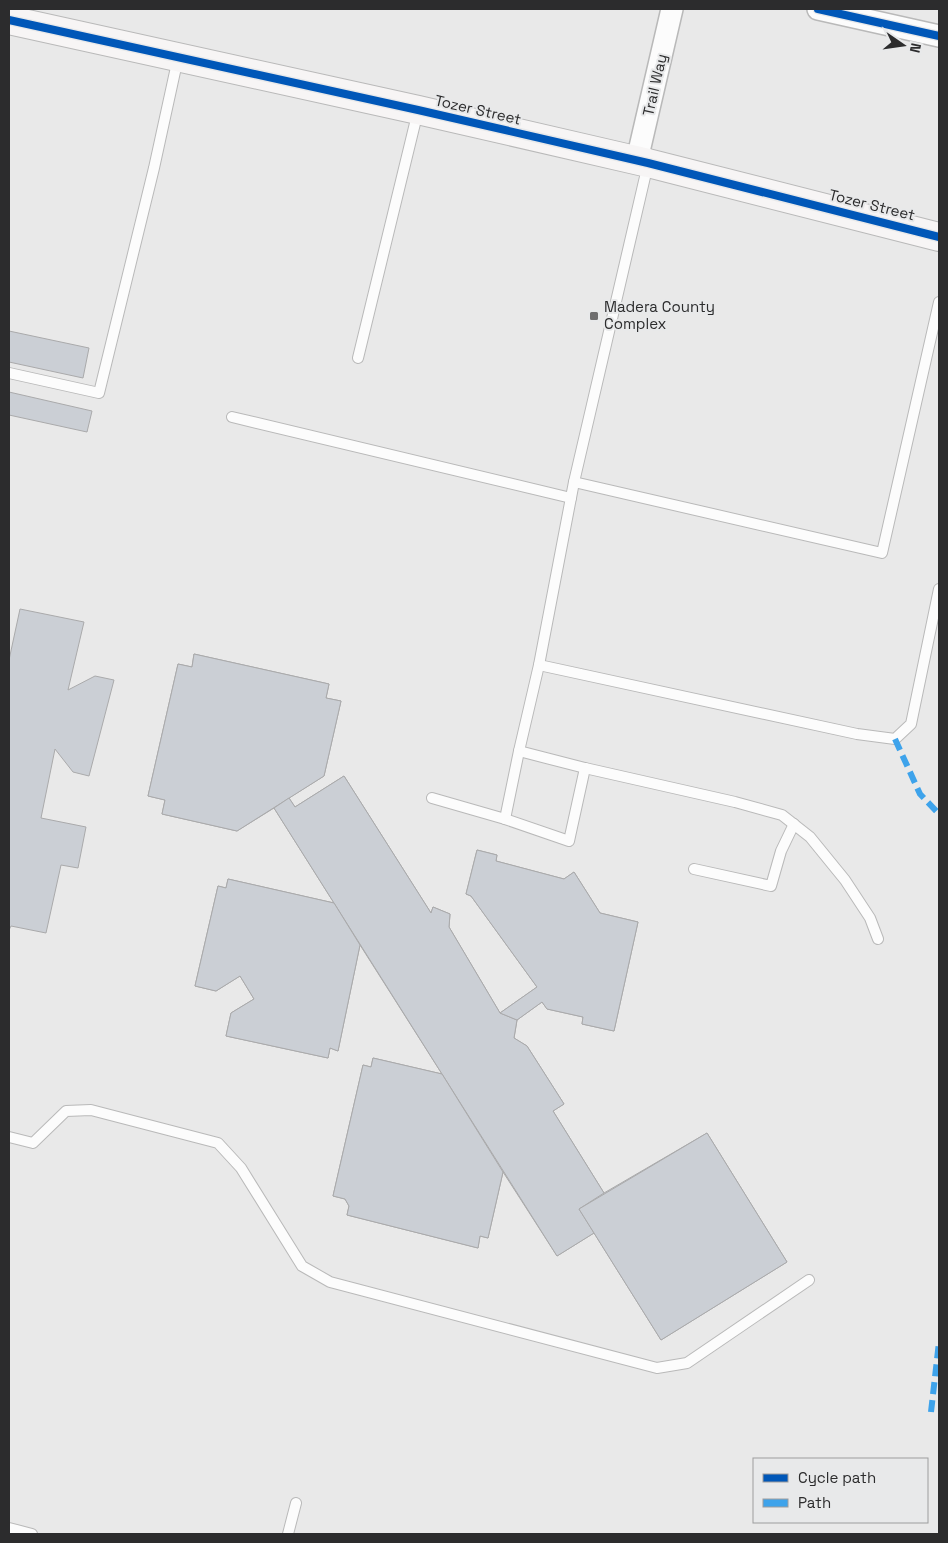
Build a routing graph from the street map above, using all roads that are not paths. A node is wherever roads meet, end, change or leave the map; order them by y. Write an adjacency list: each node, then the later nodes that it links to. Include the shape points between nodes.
1 (672, 9): 7 (street, Trail Way)
2 (818, 9): 4 (street)
3 (9, 20): 5 (street, Tozer Street)
4 (939, 36)
5 (178, 57): 6 (street, Tozer Street); 11 (lane, via 99,393)
6 (418, 110): 7 (street, Tozer Street); 10 (lane)
7 (643, 162): 8 (street, Tozer Street); 13 (lane)
8 (939, 237)
9 (939, 302): 13 (lane, via 882,553)
10 (358, 358)
11 (9, 373)
12 (232, 417): 14 (lane)
13 (574, 482): 14 (lane)
14 (571, 498): 16 (lane)
15 (939, 589): 16 (lane, via 912,724 895,739 847,732)
16 (539, 665): 17 (lane)
17 (519, 751): 18 (lane); 20 (lane)
18 (586, 768): 20 (lane, via 569,841); 21 (lane, via 773,812)
19 (432, 798): 20 (lane)
20 (505, 819)
21 (794, 824): 22 (lane, via 770,886); 23 (lane, via 810,837 845,880 870,918)
22 (694, 869)
23 (878, 939)
24 (9, 1137): 25 (lane, via 33,1143 66,1110 91,1110 218,1143 241,1168 302,1266 330,1282 657,1368 687,1363)
25 (809, 1280)
26 (296, 1503): 29 (lane)
27 (9, 1528): 28 (lane)
28 (32, 1534)
29 (288, 1534)

